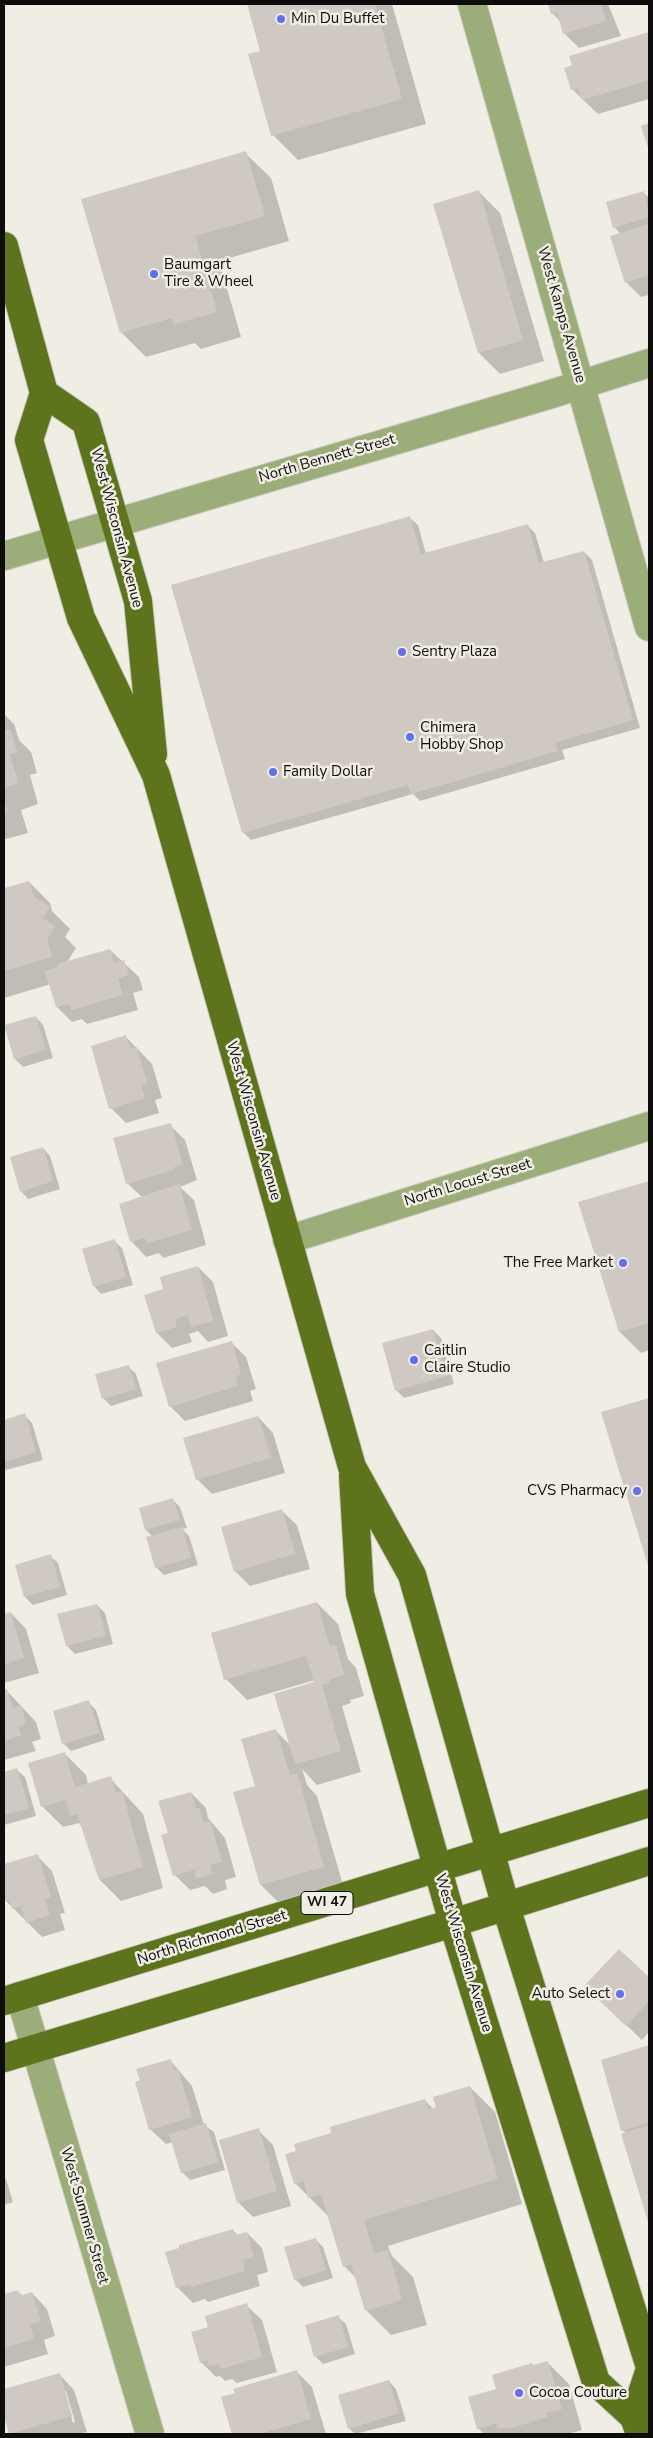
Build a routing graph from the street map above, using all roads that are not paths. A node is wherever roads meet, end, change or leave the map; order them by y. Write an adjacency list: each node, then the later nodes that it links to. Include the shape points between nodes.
1 (472, 4): 4 (street, West Kamps Avenue)
2 (4, 246): 5 (main road)
3 (649, 363): 4 (street, North Bennett Street)
4 (580, 384): 6 (street, North Bennett Street); 9 (street, West Kamps Avenue)
5 (44, 393): 6 (main road, West Wisconsin Avenue, via 86,422); 7 (main road, West Wisconsin Avenue, via 29,440)
6 (115, 522): 7 (street, North Bennett Street); 10 (main road, West Wisconsin Avenue, via 138,601)
7 (58, 539): 8 (street, North Bennett Street); 10 (main road, West Wisconsin Avenue, via 81,618)
8 (4, 556)
9 (649, 627)
10 (156, 775): 12 (main road, West Wisconsin Avenue)
11 (649, 1126): 12 (street, North Locust Street)
12 (287, 1240): 13 (main road, West Wisconsin Avenue)
13 (352, 1466): 15 (main road, West Wisconsin Avenue, via 412,1574); 17 (main road, West Wisconsin Avenue, via 360,1594)
14 (649, 1803): 15 (main road, North Richmond Street / WI 47)
15 (490, 1852): 17 (main road, North Richmond Street / WI 47); 18 (main road, West Wisconsin Avenue)
16 (649, 1861): 18 (main road)
17 (438, 1869): 19 (main road, West Wisconsin Avenue); 20 (main road, North Richmond Street / WI 47)
18 (506, 1907): 19 (main road); 23 (main road, West Wisconsin Avenue)
19 (454, 1923): 21 (main road); 25 (main road, West Wisconsin Avenue, via 596,2382)
20 (12, 1999): 21 (street, West Summer Street)
21 (36, 2049): 22 (main road); 26 (street, West Summer Street)
22 (4, 2058)
23 (649, 2364)
24 (649, 2372): 25 (main road, West Wisconsin Avenue)
25 (641, 2421)
26 (150, 2434)

